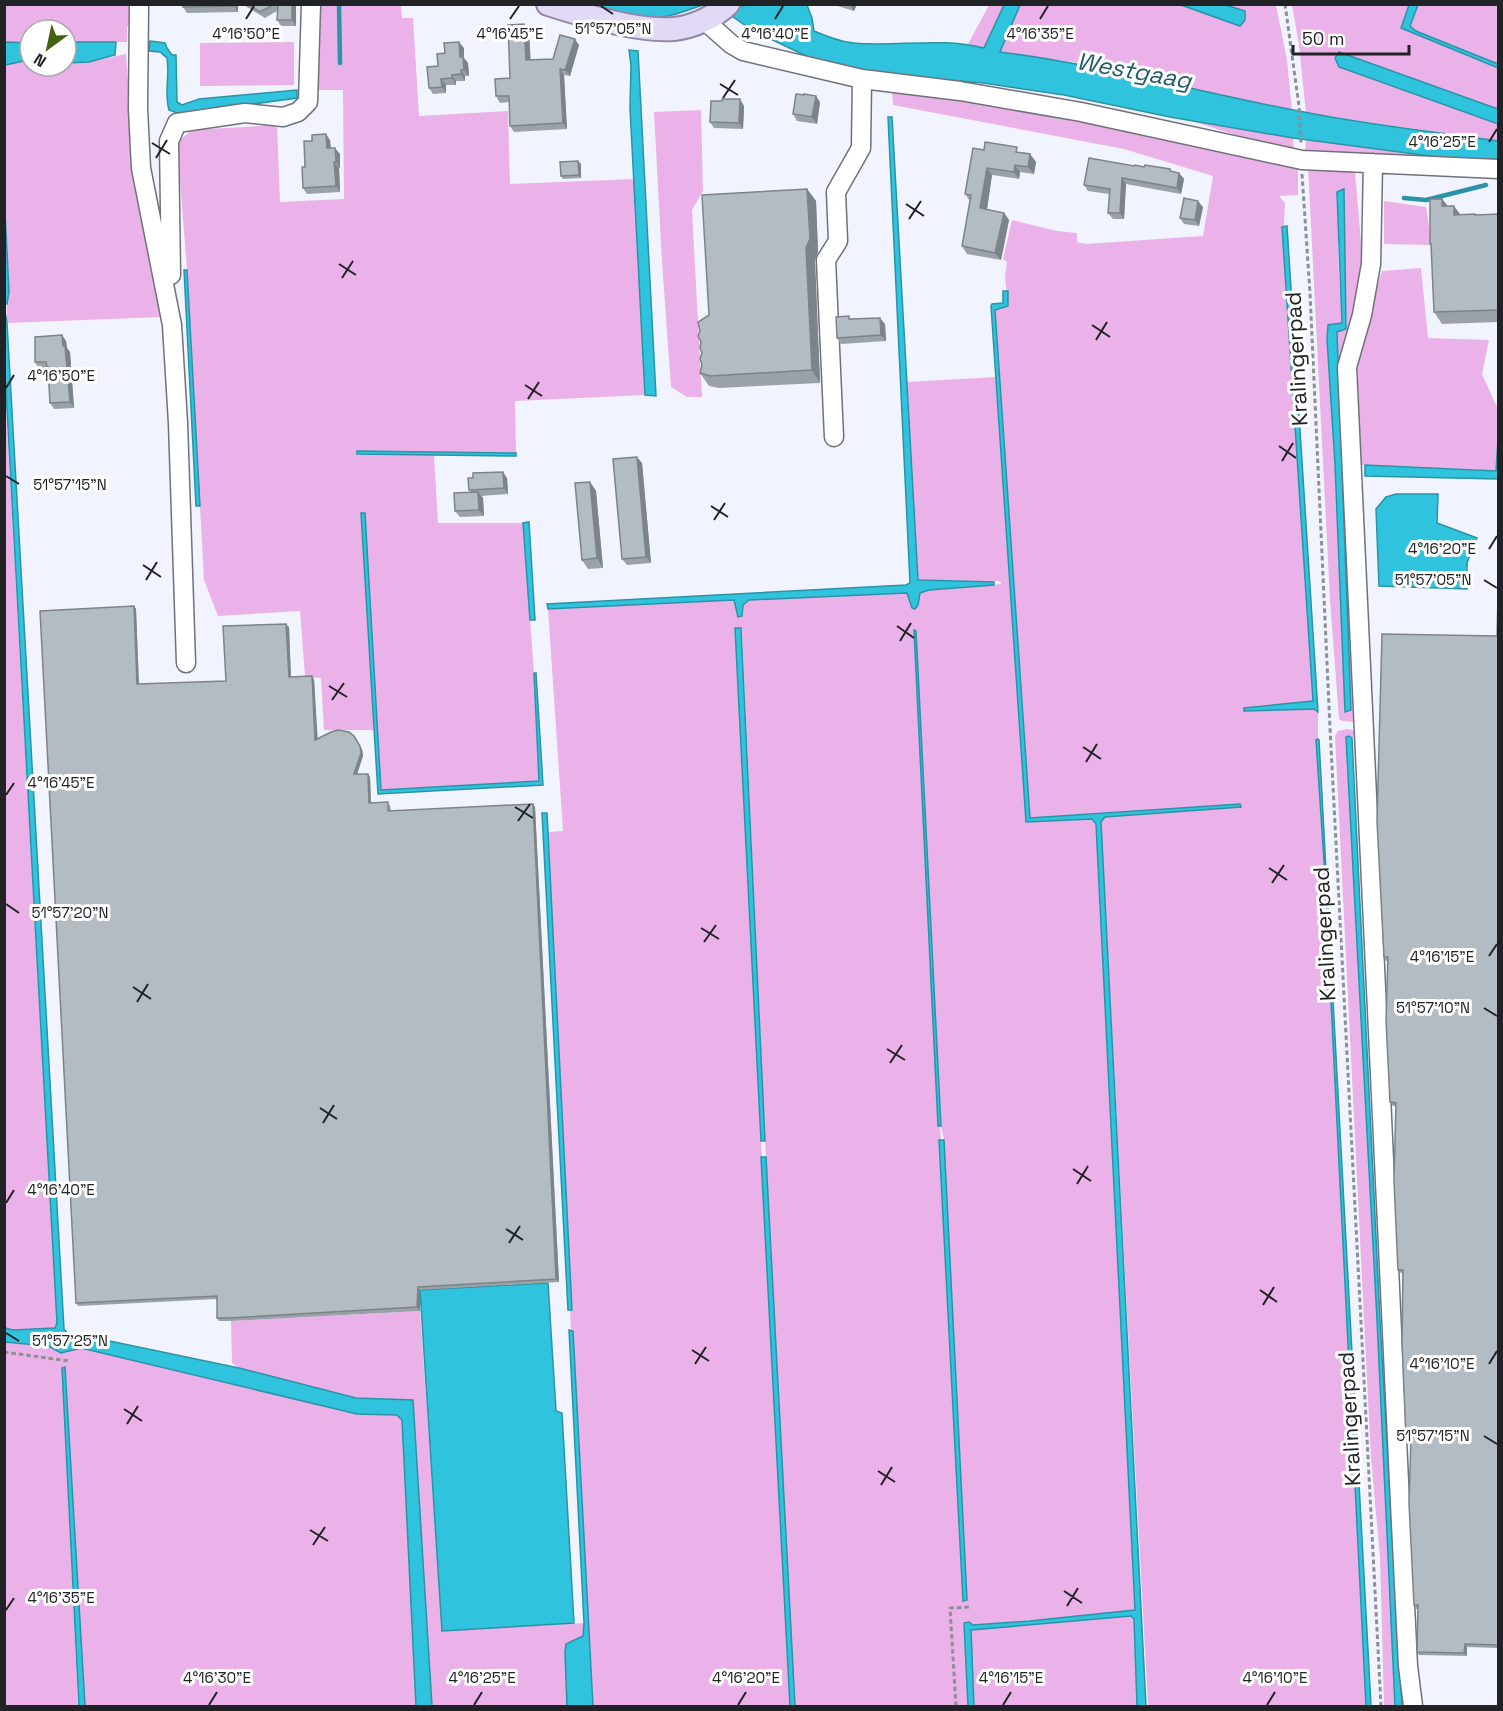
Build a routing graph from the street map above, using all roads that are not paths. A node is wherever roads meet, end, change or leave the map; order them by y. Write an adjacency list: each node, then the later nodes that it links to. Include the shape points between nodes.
1 (139, 4): 8 (street, via 141,168)
2 (311, 4): 8 (street, via 308,102 298,112 283,117 245,113 177,123 169,141)
3 (548, 4): 4 (main road, via 613,22 653,28 675,29)
4 (718, 12): 5 (street, via 726,40 743,51)
5 (862, 79): 6 (street, via 960,91); 9 (street, via 861,148 836,192 838,241 826,260)
6 (1373, 163): 7 (street); 11 (street, via 1371,264 1347,367 1398,1471)
7 (1498, 169)
8 (172, 325): 10 (street)
9 (834, 437)
10 (186, 663)
11 (1413, 1707)

